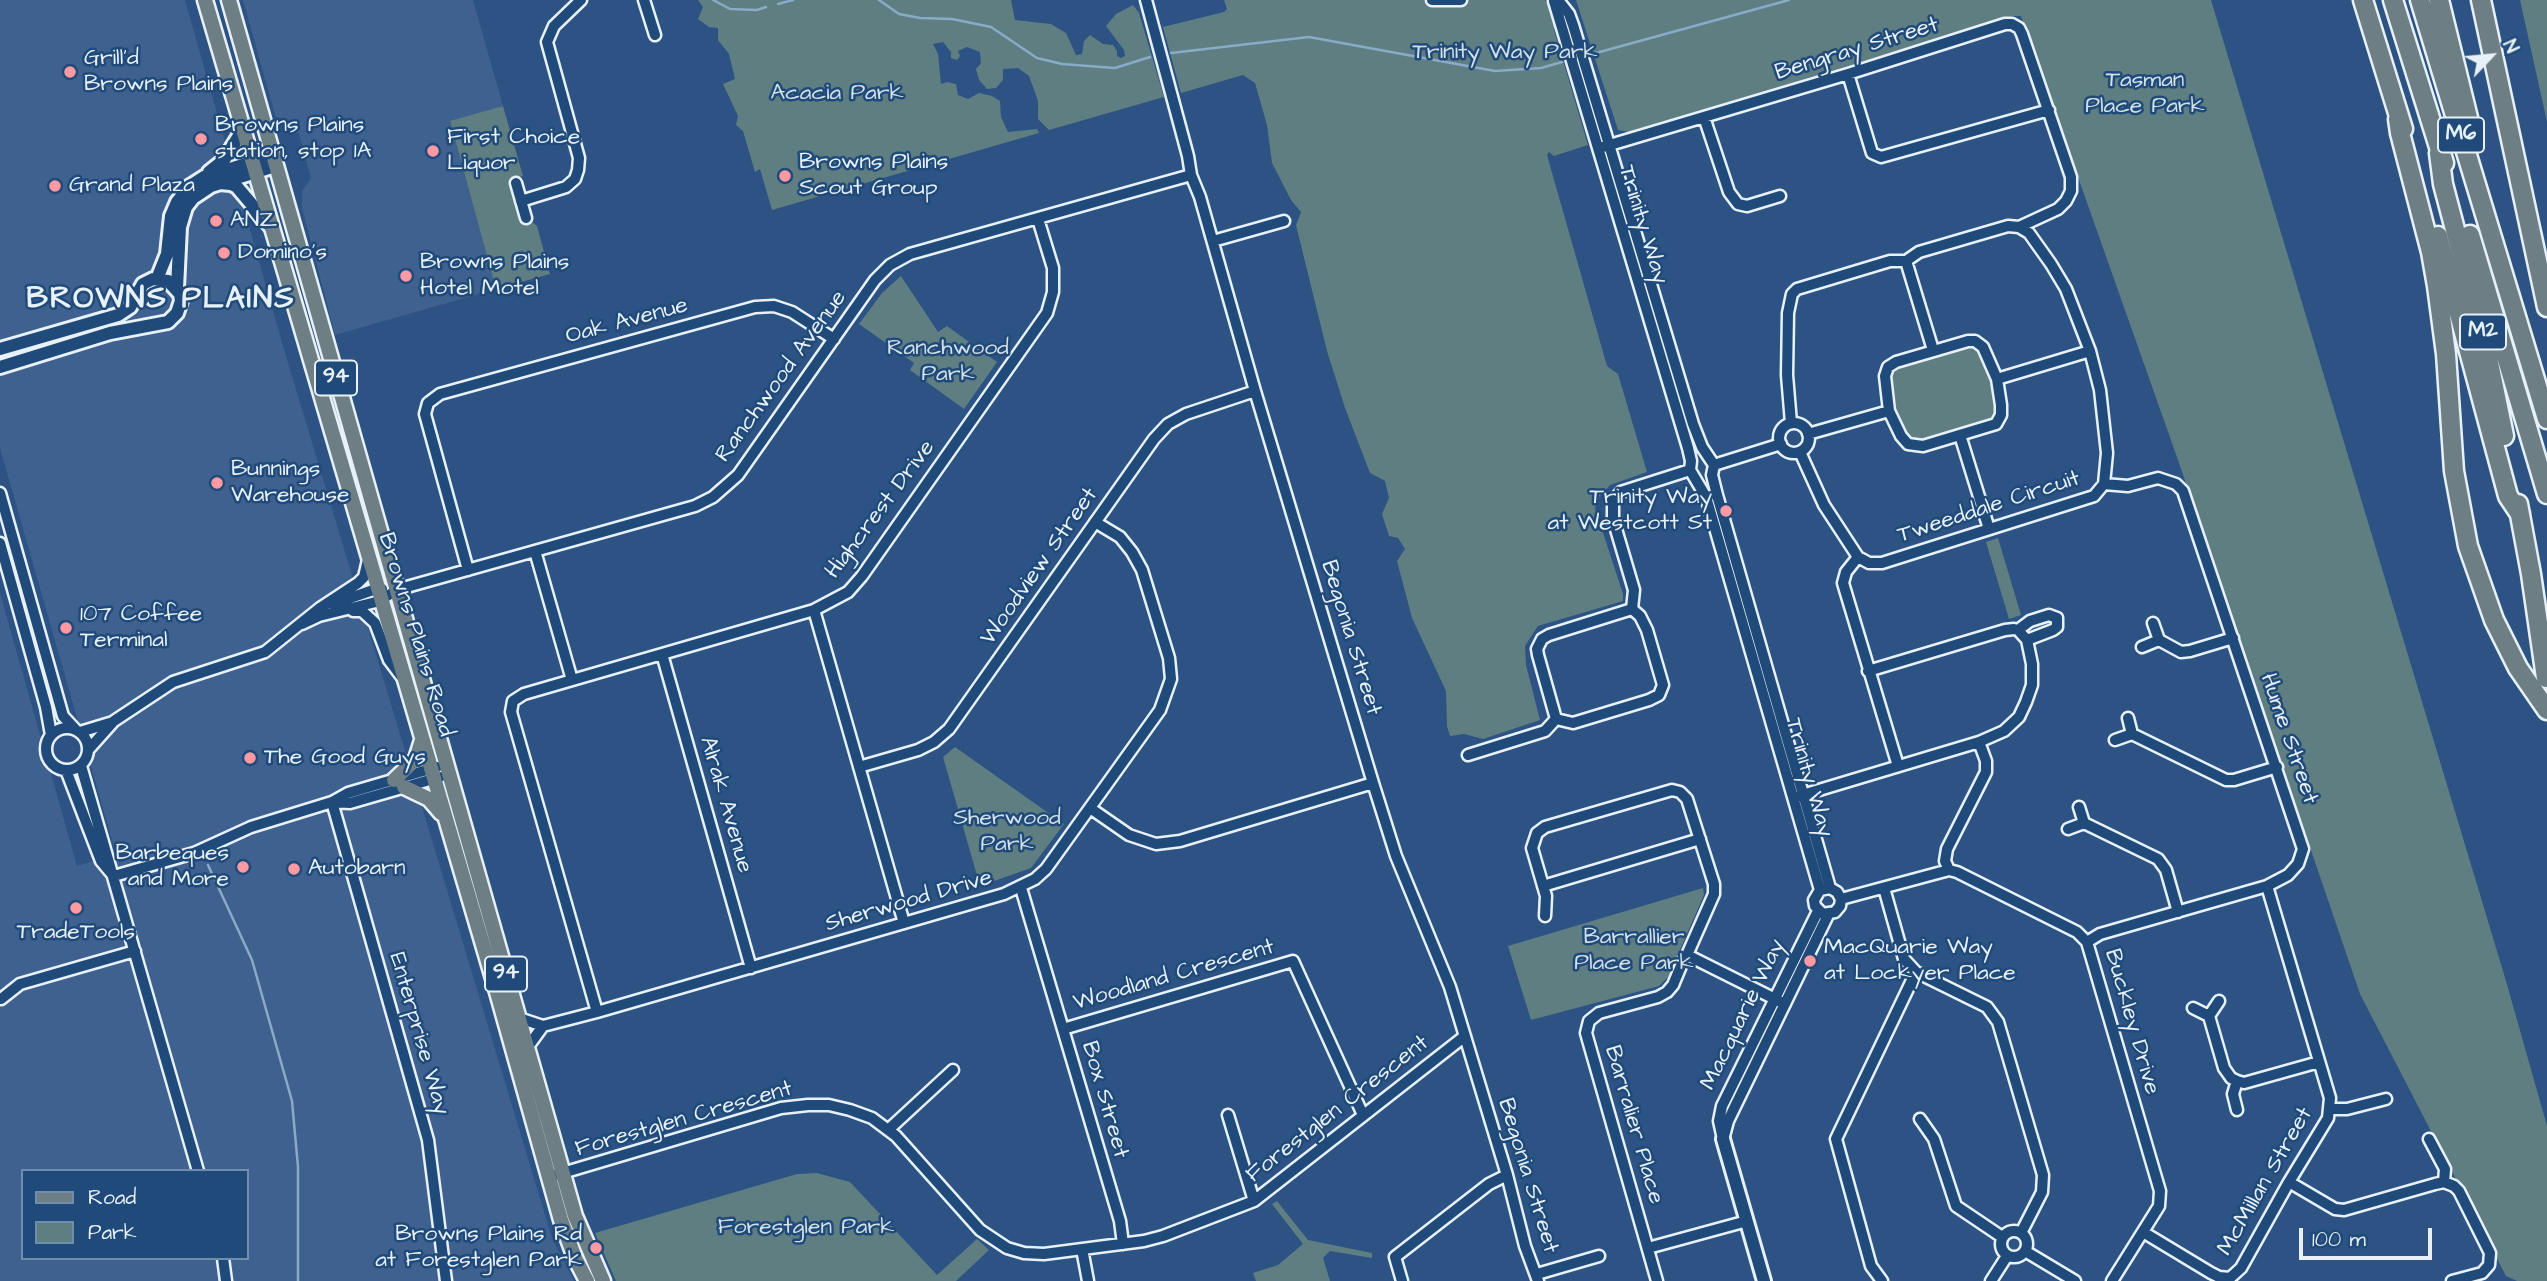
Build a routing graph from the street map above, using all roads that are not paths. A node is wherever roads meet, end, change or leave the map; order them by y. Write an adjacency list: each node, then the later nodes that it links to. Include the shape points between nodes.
1 (205, 0): 19 (main road, Browns Plains Road / 94)
2 (229, 0): 22 (main road, Browns Plains Road / 94)
3 (581, 0): 29 (street, via 554,26 547,42 579,158 578,170 566,187)
4 (644, 0): 14 (street)
5 (1146, 0): 24 (street, Begonia Street)
6 (1432, 0): 7 (street)
7 (1461, 0)
8 (1556, 0): 20 (street, Trinity Way)
9 (2363, 0): 18 (highway)
10 (2393, 0): 21 (highway, M2)
11 (2420, 0): 37 (highway, M6)
12 (2439, 0): 37 (highway, via 2501,233)
13 (2483, 3): 41 (highway)
14 (655, 35)
15 (1848, 74): 16 (street, Bengray Street, via 2012,24 2022,34); 16 (street, via 1872,153 1881,157); 17 (street, Bengray Street)
16 (2049, 110): 34 (street, Bengray Street, via 2071,177 2071,191 2058,209)
17 (1704, 117): 20 (street, Bengray Street); 28 (street, via 1728,192 1738,204 1747,206)
18 (2398, 119): 63 (highway, via 2438,237 2508,496); 89 (highway, via 2437,286 2454,471 2468,545 2494,620 2518,668)
19 (242, 131): 23 (main road, Browns Plains Road / 94); 25 (street, via 224,160)
20 (1604, 147): 57 (street, Trinity Way); 58 (street, Trinity Way)
21 (2440, 153): 62 (highway, M6, via 2457,193); 63 (highway, M2, via 2443,184 2485,343)
22 (274, 161): 23 (street); 71 (main road, Browns Plains Road / 94)
23 (253, 166): 25 (street); 26 (street); 33 (main road, Browns Plains Road / 94)
24 (1191, 175): 31 (street, Ranchwood Avenue); 35 (street, Begonia Street)
25 (204, 177): 38 (street, via 190,186 174,209 167,254)
26 (219, 183): 33 (street, via 237,187); 39 (street, via 193,198 182,216)
27 (516, 183): 29 (street)
28 (1780, 196)
29 (521, 201): 30 (street)
30 (526, 218)
31 (1038, 219): 43 (street, Ranchwood Avenue, via 910,254 890,265); 75 (street, Highcrest Drive, via 1053,268 1047,313 862,576 848,592)
32 (1284, 221): 35 (street)
33 (270, 226): 69 (main road, Browns Plains Road / 94)
34 (2019, 227): 36 (street, via 2008,226 1919,252); 46 (street, Tweeddale Circuit, via 2029,233 2056,272)
35 (1213, 241): 49 (street, Begonia Street)
36 (1906, 261): 45 (street); 52 (street, via 1890,261 1806,285 1792,294 1787,347)
37 (2502, 270): 51 (highway, M6)
38 (157, 279): 39 (street); 40 (street, via 143,284)
39 (177, 288): 42 (street, via 181,301 177,313 168,322)
40 (137, 294): 42 (street, via 139,313); 44 (street, via 130,307 118,315)
41 (2547, 307)
42 (155, 323): 47 (street)
43 (834, 339): 67 (street, Ranchwood Avenue, via 738,475 713,497); 70 (street, Oak Avenue, via 792,312 774,306 755,307 440,394 428,403 425,414)
44 (0, 349)
45 (1933, 350): 48 (street, via 1975,341 1989,356); 50 (street, via 1888,367)
46 (2090, 351): 48 (street); 60 (street, Tweeddale Circuit, via 2105,423)
47 (0, 367)
48 (1997, 379): 54 (street, via 2001,415 1996,424)
49 (1255, 391): 64 (street, Woodview Street, via 1168,424); 109 (street, Begonia Street)
50 (1889, 411): 53 (street); 54 (street, via 1901,436 1915,447)
51 (2547, 419)
52 (1791, 424): 53 (street, via 1800,424); 55 (street, via 1781,431)
53 (1808, 433): 56 (street, via 1809,442)
54 (1960, 435): 65 (street)
55 (1781, 444): 56 (street, via 1791,453); 59 (street)
56 (1800, 452): 68 (street, via 1824,505)
57 (1707, 456): 58 (street, via 1697,456); 59 (street, Trinity Way)
58 (1692, 469): 59 (street, via 1706,480); 74 (street, via 1621,492 1613,500 1611,512 1634,590); 110 (street, Trinity Way, via 1706,497)
59 (1713, 470): 110 (street, Trinity Way)
60 (2104, 484): 65 (street, Tweeddale Circuit, via 2094,496); 80 (street, Hume Street, via 2127,486 2158,478 2176,484 2183,492)
61 (0, 493): 93 (street, via 63,716)
62 (2547, 494)
63 (2520, 514): 86 (highway, M2)
64 (1095, 522): 103 (street, Woodview Street, via 949,729 918,750); 113 (street, Sherwood Drive, via 1120,537 1142,570 1171,679 1160,710)
65 (1989, 529): 68 (street, Tweeddale Circuit, via 1882,563 1869,563)
66 (0, 543): 95 (street)
67 (536, 551): 70 (street, Ranchwood Avenue); 88 (street)
68 (1858, 556): 85 (street, via 1843,583)
69 (368, 559): 72 (main road, Browns Plains Road / 94); 73 (street, via 364,577)
70 (468, 570): 71 (street, Ranchwood Avenue)
71 (396, 590): 72 (street, Ranchwood Avenue); 105 (main road, Browns Plains Road / 94)
72 (378, 595): 73 (street); 76 (street); 87 (main road, Browns Plains Road / 94)
73 (320, 608): 78 (street)
74 (1632, 609): 91 (street, via 1542,639 1538,655); 91 (street, via 1647,631 1663,685 1659,695 1573,723)
75 (814, 610): 84 (street, Highcrest Drive); 103 (street)
76 (336, 611): 78 (street); 87 (street, via 368,615)
77 (2153, 623): 82 (street)
78 (302, 624): 92 (street, via 265,652 173,682)
79 (2018, 630): 81 (street); 81 (street, via 2049,615 2057,618 2053,631); 85 (street)
80 (2233, 638): 82 (street, via 2190,652); 104 (street, Hume Street)
81 (2027, 639): 98 (street, via 2032,685 2026,702 2004,731)
82 (2159, 640): 83 (street)
83 (2142, 647)
84 (662, 653): 88 (street, Highcrest Drive); 133 (street, Alrak Avenue)
85 (1868, 671): 102 (street)
86 (2546, 678)
87 (403, 679): 96 (main road, Browns Plains Road / 94)
88 (572, 680): 140 (street, Highcrest Drive, via 524,694 513,701 510,712)
89 (2547, 710)
90 (2128, 718): 94 (street)
91 (1556, 719): 100 (street, via 1545,731)
92 (114, 722): 93 (street); 99 (street)
93 (77, 730): 95 (street, via 62,728); 99 (street)
94 (2132, 734): 97 (street); 104 (street, via 2226,780)
95 (51, 735): 106 (street, via 48,757)
96 (422, 738): 107 (main road, Browns Plains Road / 94); 108 (main road, via 416,759)
97 (2115, 740)
98 (1979, 742): 102 (street); 118 (street, via 1986,772 1947,849)
99 (89, 749): 101 (street)
100 (1468, 755)
101 (80, 766): 106 (street); 119 (street)
102 (1898, 766): 110 (street)
103 (859, 767): 129 (street)
104 (2277, 767): 121 (street, Hume Street, via 2303,849 2288,875)
105 (447, 769): 107 (street); 142 (main road, Browns Plains Road / 94)
106 (66, 770): 119 (street, via 101,861)
107 (433, 774): 108 (street); 114 (main road, Browns Plains Road / 94)
108 (399, 783): 111 (street, via 350,803); 114 (main road, via 429,799)
109 (1373, 783): 113 (street, via 1180,841 1156,844 1129,835); 145 (street, Begonia Street)
110 (1799, 796): 124 (street, Trinity Way)
111 (332, 802): 119 (street, via 251,827 194,853); 179 (street, Enterprise Way, via 428,1140)
112 (2079, 807): 115 (street)
113 (1090, 808): 122 (street, Sherwood Drive, via 1046,869)
114 (446, 820): 160 (main road, Browns Plains Road / 94)
115 (2084, 823): 116 (street); 126 (street, via 2158,859 2166,870)
116 (2068, 829)
117 (1700, 839): 120 (street); 120 (street, Barralier Place, via 1687,799 1672,790 1545,827 1537,833 1532,848); 132 (street, Barralier Place, via 1714,894)
118 (1949, 870): 123 (street); 130 (street, Buckley Drive, via 2077,932)
119 (114, 876): 131 (street)
120 (1543, 886): 128 (street, Barralier Place)
121 (2267, 886): 126 (street, Hume Street); 147 (street, McMillan Street)
122 (1021, 888): 129 (street, Sherwood Drive); 144 (street, Box Street)
123 (1884, 888): 125 (street); 134 (street, via 1904,959)
124 (1825, 889): 125 (street, Trinity Way, via 1837,891); 127 (street, Trinity Way, via 1814,900)
125 (1841, 899): 127 (street, via 1838,910)
126 (2178, 912): 130 (street, Hume Street)
127 (1823, 913): 136 (street, Macquarie Way); 138 (street, Macquarie Way)
128 (1545, 916)
129 (904, 923): 133 (street, Sherwood Drive)
130 (2087, 942): 166 (street, Buckley Drive, via 2160,1191 2159,1206)
131 (135, 951): 135 (street, via 20,985); 159 (street)
132 (1687, 955): 136 (street); 170 (street, Barralier Place, via 1667,992 1599,1013 1589,1021 1586,1033)
133 (751, 968): 140 (street, Sherwood Drive)
134 (1916, 972): 167 (street, via 1987,1007 1998,1022 2043,1175 2042,1192); 186 (street, via 1836,1139 1871,1266)
135 (1, 999)
136 (1775, 999): 138 (street); 157 (street, Macquarie Way, via 1722,1106 1718,1121)
137 (2219, 1000): 141 (street)
138 (1785, 1004): 157 (street, Macquarie Way)
139 (2193, 1009): 141 (street)
140 (597, 1012): 143 (street, Sherwood Drive)
141 (2209, 1016): 149 (street, via 2224,1068)
142 (519, 1018): 143 (street); 146 (main road, Browns Plains Road / 94)
143 (543, 1026): 146 (street)
144 (1063, 1029): 154 (street, Woodland Crescent, via 1293,961); 169 (street, Box Street)
145 (1465, 1036): 154 (street, Forestglen Crescent); 161 (street, Begonia Street)
146 (527, 1048): 160 (main road, Browns Plains Road / 94)
147 (2319, 1062): 149 (street); 151 (street, McMillan Street)
148 (953, 1070): 156 (street)
149 (2237, 1082): 152 (street, via 2233,1094)
150 (2386, 1099): 151 (street)
151 (2330, 1109): 162 (street, McMillan Street)
152 (2237, 1110)
153 (1228, 1115): 164 (street)
154 (1363, 1115): 164 (street, Forestglen Crescent)
155 (1920, 1119): 168 (street, via 1934,1139 1956,1206)
156 (888, 1130): 160 (street, Forestglen Crescent, via 872,1118 829,1105 781,1108); 171 (street, Forestglen Crescent, via 993,1240 1024,1253)
157 (1723, 1139): 165 (street, Macquarie Way)
158 (2429, 1139): 163 (street, via 2445,1168)
159 (197, 1169)
160 (556, 1175): 180 (main road, Browns Plains Road / 94, via 569,1242); 181 (main road, Browns Plains Road / 94)
161 (1507, 1175): 176 (street, Begonia Street); 183 (street, via 1395,1257)
162 (2289, 1182): 163 (street, via 2344,1210); 177 (street, McMillan Street)
163 (2444, 1182): 190 (street, via 2459,1191 2490,1253 2489,1265 2482,1273)
164 (1254, 1201): 169 (street, Forestglen Crescent, via 1164,1236)
165 (1747, 1222): 170 (street); 185 (street, Macquarie Way)
166 (2143, 1232): 177 (street, McMillan Street); 189 (street, Buckley Drive)
167 (2021, 1233): 168 (street, via 2008,1232); 172 (street, via 2026,1239)
168 (2002, 1237): 174 (street, via 2001,1250)
169 (1123, 1244): 171 (street, Forestglen Crescent)
170 (1648, 1248): 184 (street, Barralier Place)
171 (1082, 1249): 182 (street)
172 (2025, 1251): 174 (street); 188 (street)
173 (1599, 1256): 176 (street)
174 (2007, 1256): 187 (street)
175 (223, 1260): 178 (street)
176 (1538, 1277)
177 (2230, 1280)
178 (226, 1281)
179 (446, 1281)
180 (587, 1281)
181 (603, 1281)
182 (1088, 1281)
183 (1402, 1281)
184 (1657, 1281)
185 (1764, 1281)
186 (1881, 1281)
187 (1991, 1281)
188 (2076, 1281)
189 (2112, 1281)
190 (2452, 1281)

